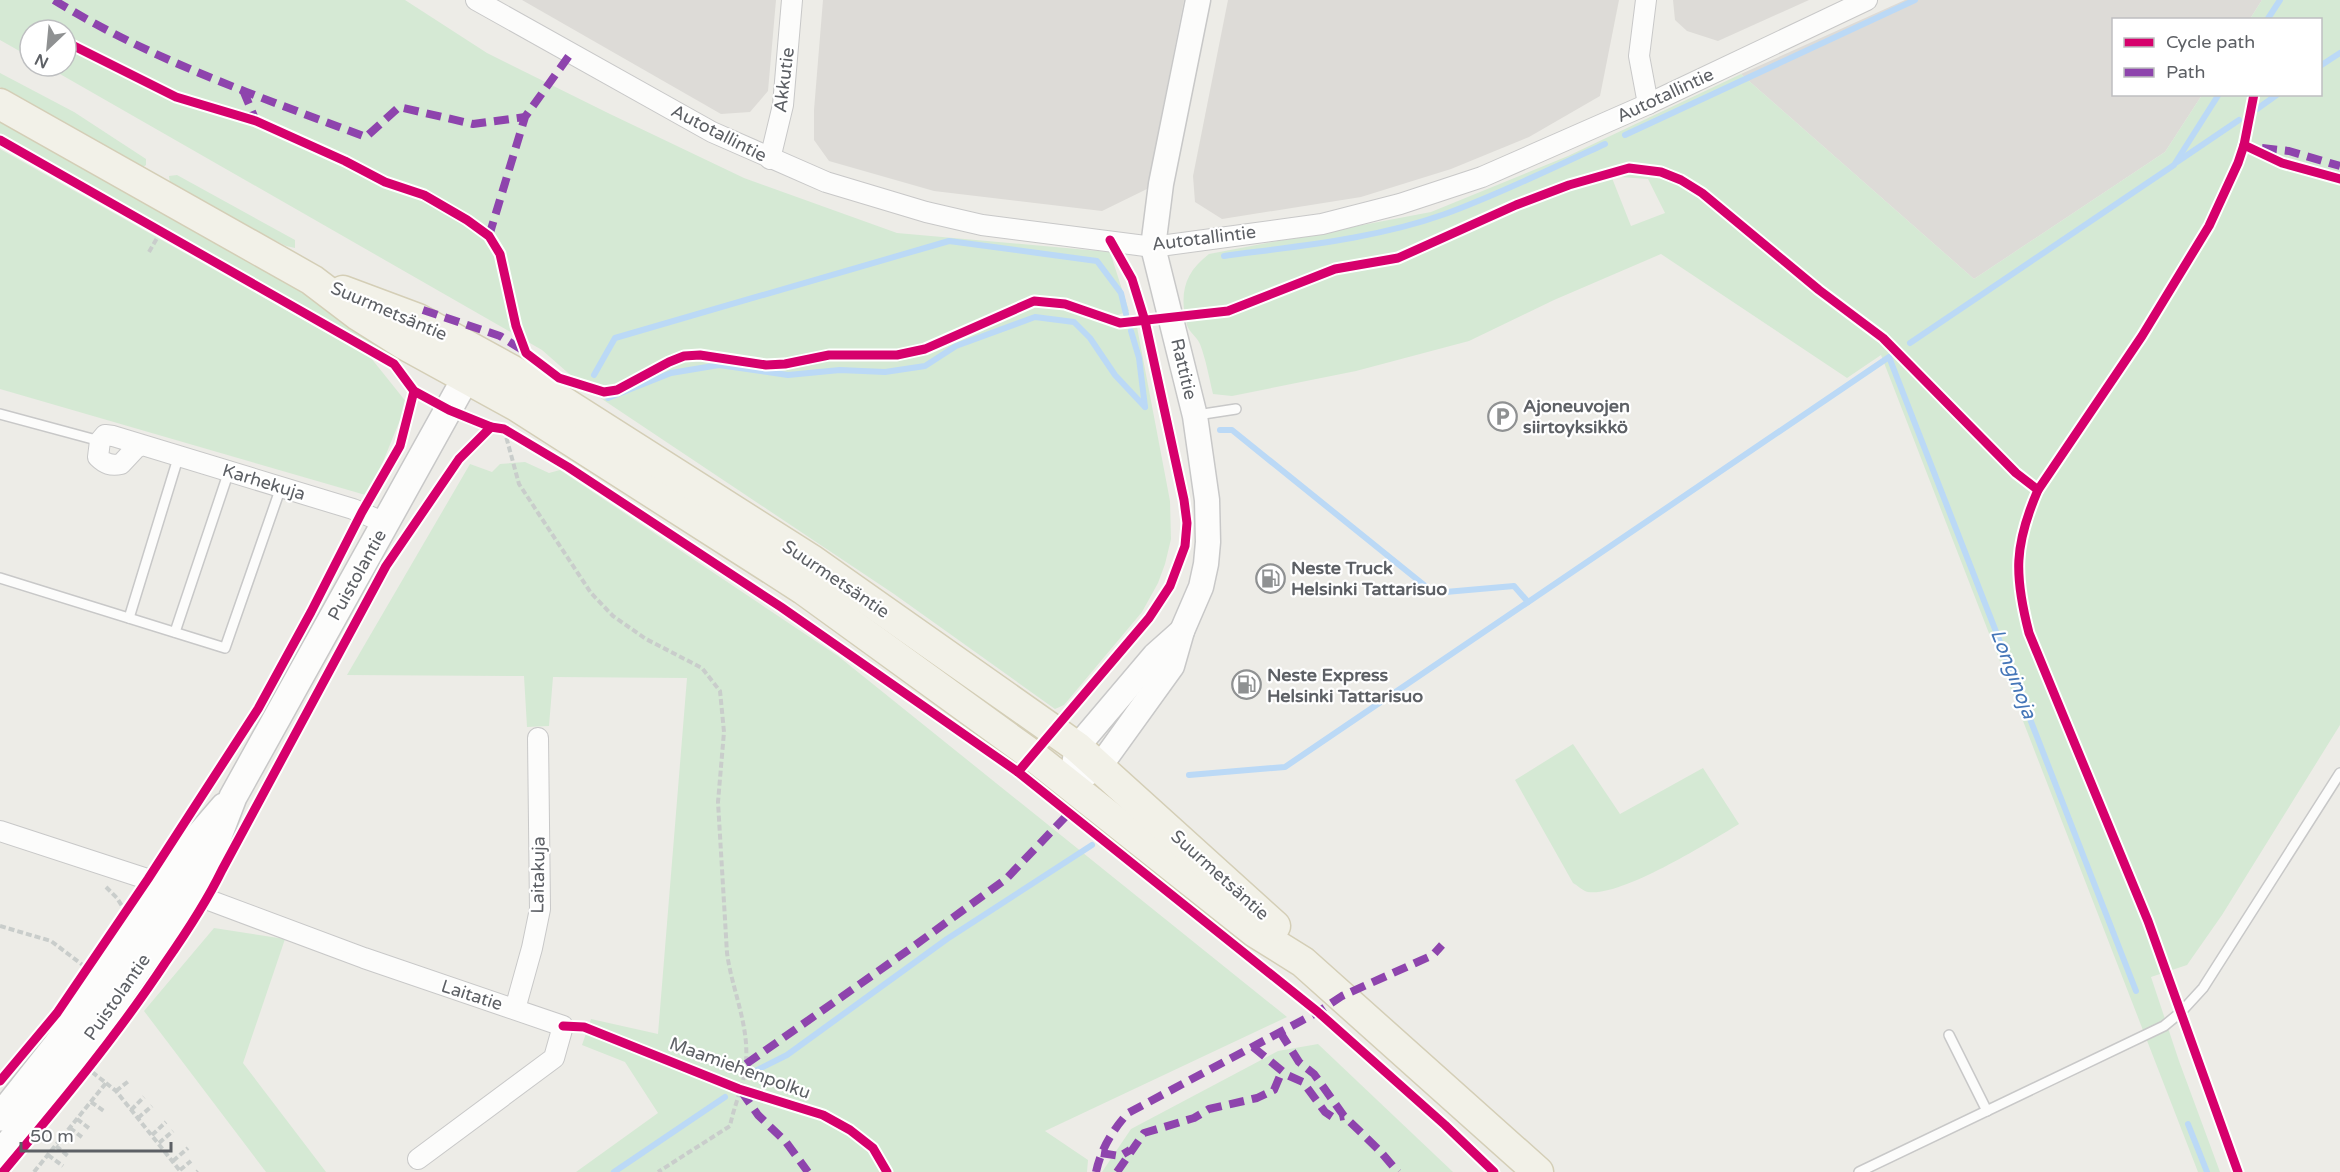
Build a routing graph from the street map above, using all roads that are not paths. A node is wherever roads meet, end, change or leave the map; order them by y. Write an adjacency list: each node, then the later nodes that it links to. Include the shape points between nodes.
1 (476, 0): 8 (street, Autotallintie, via 712,132)
2 (792, 0): 8 (street, Akkutie, via 783,105)
3 (1198, 0): 9 (street, Rattitie, via 1161,184)
4 (1646, 0): 7 (street, via 1639,56)
5 (1868, 0): 7 (street, Autotallintie)
6 (0, 104): 10 (main road, Suurmetsäntie)
7 (1648, 104): 9 (street, Autotallintie, via 1482,177 1400,204 1322,224)
8 (770, 159): 9 (street, Autotallintie, via 826,182 971,223)
9 (1153, 247): 15 (street, Rattitie)
10 (312, 280): 11 (main road, Suurmetsäntie, via 418,319); 12 (main road, Suurmetsäntie, via 358,315)
11 (480, 352): 12 (main road, Puistolantie); 27 (main road, Suurmetsäntie, via 813,561)
12 (465, 378): 21 (main road, Puistolantie); 30 (main road, Suurmetsäntie, via 512,423 803,589)
13 (1236, 410): 15 (lane)
14 (0, 414): 16 (lane)
15 (1195, 416): 24 (street, Rattitie, via 1207,500 1208,542 1201,587)
16 (100, 441): 17 (street, Karhekuja, via 105,435); 17 (street, via 98,457 113,465 121,464)
17 (142, 445): 18 (street, Karhekuja)
18 (179, 455): 19 (street, Karhekuja); 23 (lane)
19 (229, 471): 20 (street, Karhekuja); 25 (lane)
20 (281, 487): 21 (street, Karhekuja, via 362,512); 25 (lane, via 225,648)
21 (385, 524): 31 (main road, Puistolantie)
22 (0, 578): 23 (lane)
23 (129, 618): 25 (lane)
24 (1182, 631): 27 (street, Rattitie, via 1155,655); 28 (street, Rattitie, via 1172,666)
25 (176, 632)
26 (538, 738): 36 (street, Laitakuja, via 540,909)
27 (1077, 747): 28 (main road, Suurmetsäntie); 30 (street)
28 (1100, 766): 30 (street, Rattitie); 35 (main road, Suurmetsäntie, via 1269,919)
29 (2340, 773): 38 (lane, via 2209,980 2181,1012 2164,1026)
30 (1071, 784): 35 (main road, Suurmetsäntie, via 1255,932)
31 (233, 797): 33 (main road, Puistolantie); 34 (main road, Puistolantie, via 208,862)
32 (0, 831): 33 (street, Laitatie)
33 (156, 881): 34 (street, Laitatie); 39 (main road, Puistolantie, via 57,1045)
34 (190, 893): 36 (street, Laitatie); 40 (main road, Puistolantie, via 58,1081)
35 (1303, 962): 42 (main road, Suurmetsäntie)
36 (514, 1009): 41 (street, Laitatie, via 563,1026 554,1058)
37 (1949, 1035): 38 (lane)
38 (1987, 1111): 43 (lane)
39 (0, 1117)
40 (0, 1155)
41 (418, 1159)
42 (1538, 1172)
43 (1859, 1172)

